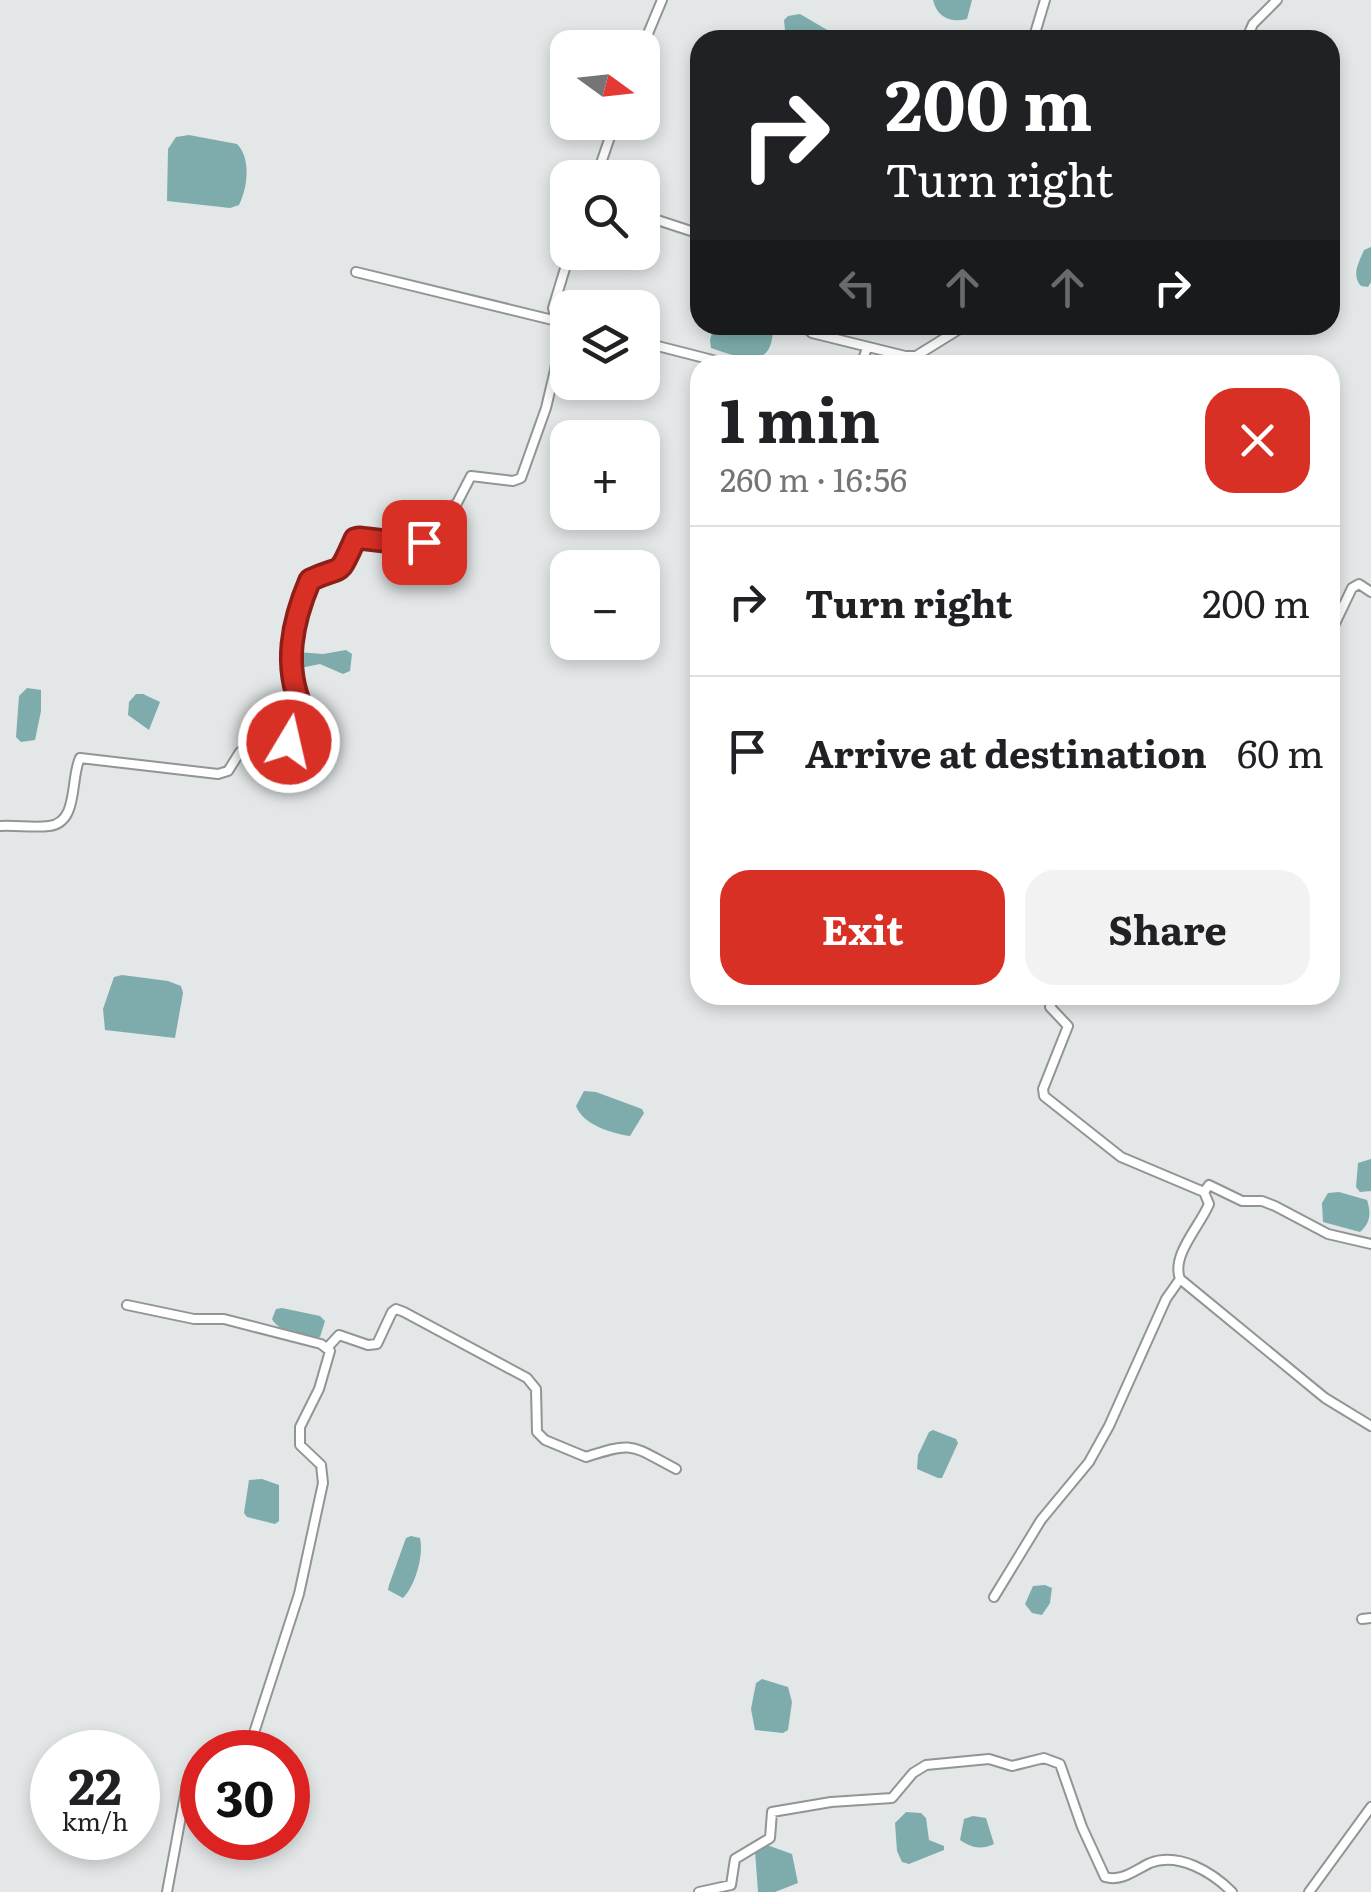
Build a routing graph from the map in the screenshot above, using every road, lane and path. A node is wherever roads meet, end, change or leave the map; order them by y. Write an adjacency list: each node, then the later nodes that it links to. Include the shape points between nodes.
1 (662, 0): 4 (street)
2 (1045, 0): 5 (street)
3 (1278, 0): 6 (street)
4 (650, 30)
5 (1035, 30)
6 (1250, 30)
7 (660, 221): 8 (street)
8 (690, 231)
9 (356, 272): 10 (street)
10 (550, 321)
11 (816, 335): 14 (street)
12 (950, 335): 18 (street)
13 (660, 347): 15 (street)
14 (867, 348): 16 (street); 17 (street)
15 (693, 355)
16 (865, 355)
17 (910, 355)
18 (918, 355)
19 (550, 388): 22 (street, via 521,478 471,476 421,544 355,539 342,567 310,580 292,637 292,680 302,710 283,748 240,752 218,774 80,758 62,822)
20 (1371, 592): 21 (street, via 1360,584 1352,588)
21 (1340, 613)
22 (0, 826)
23 (1050, 1005): 24 (street, via 1068,1026 1044,1096 1120,1157)
24 (1204, 1192): 25 (street, via 1209,1186 1242,1202 1262,1201 1328,1234); 26 (street, via 1208,1204 1179,1260)
25 (1371, 1244)
26 (1180, 1279): 29 (street, via 1325,1398); 31 (street, via 1088,1462 1041,1520)
27 (127, 1305): 28 (street, via 224,1319)
28 (328, 1348): 30 (street, via 339,1334 377,1344 392,1312 404,1312 527,1378 536,1389 537,1432 545,1440 586,1457 632,1446); 32 (street, via 298,1438 321,1465 320,1498 299,1594)
29 (1371, 1426)
30 (676, 1468)
31 (994, 1597)
32 (253, 1730)
33 (1371, 1807): 38 (street)
34 (180, 1822): 35 (street)
35 (167, 1892)
36 (699, 1892): 37 (street, via 732,1885 734,1859 770,1838 772,1812 892,1798 926,1766 990,1759 1012,1766 1044,1758 1060,1764 1105,1877 1176,1861 1210,1873)
37 (1232, 1892)
38 (1309, 1892)

